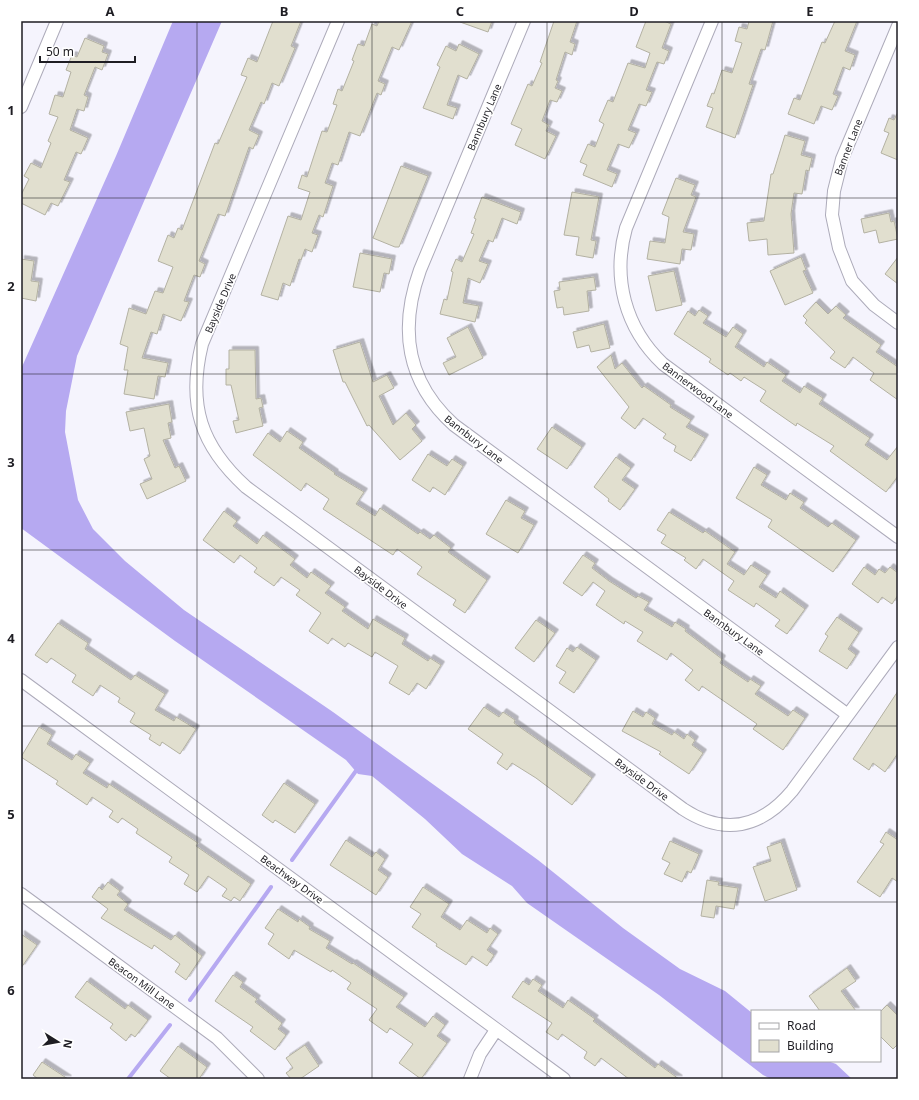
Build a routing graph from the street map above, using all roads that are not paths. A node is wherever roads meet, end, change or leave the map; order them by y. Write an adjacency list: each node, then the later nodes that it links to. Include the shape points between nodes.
1 (57, 21): 6 (street)
2 (338, 21): 11 (street, Bayside Drive, via 202,344 196,376 198,408 208,439 223,464 246,487 473,655 683,809 707,822 743,824 758,820 774,810 792,791)
3 (524, 21): 11 (street, Bannbury Lane, via 412,292 408,315 409,340 419,377 431,400 454,425)
4 (712, 21): 8 (street, Bannerwood Lane, via 626,228 621,249 620,271 628,311 642,341 663,364)
5 (898, 26): 7 (street, Banner Lane, via 842,159 834,191 832,215 839,248 852,281 874,305)
6 (21, 107)
7 (898, 322)
8 (898, 538)
9 (898, 647): 11 (street, Bayside Drive)
10 (21, 680): 13 (street, Beachway Drive)
11 (848, 715)
12 (21, 894): 14 (street, Beacon Mill Lane, via 217,1038)
13 (496, 1030): 15 (street, via 480,1054); 16 (street, Beachway Drive)
14 (258, 1079)
15 (470, 1079)
16 (564, 1079)

